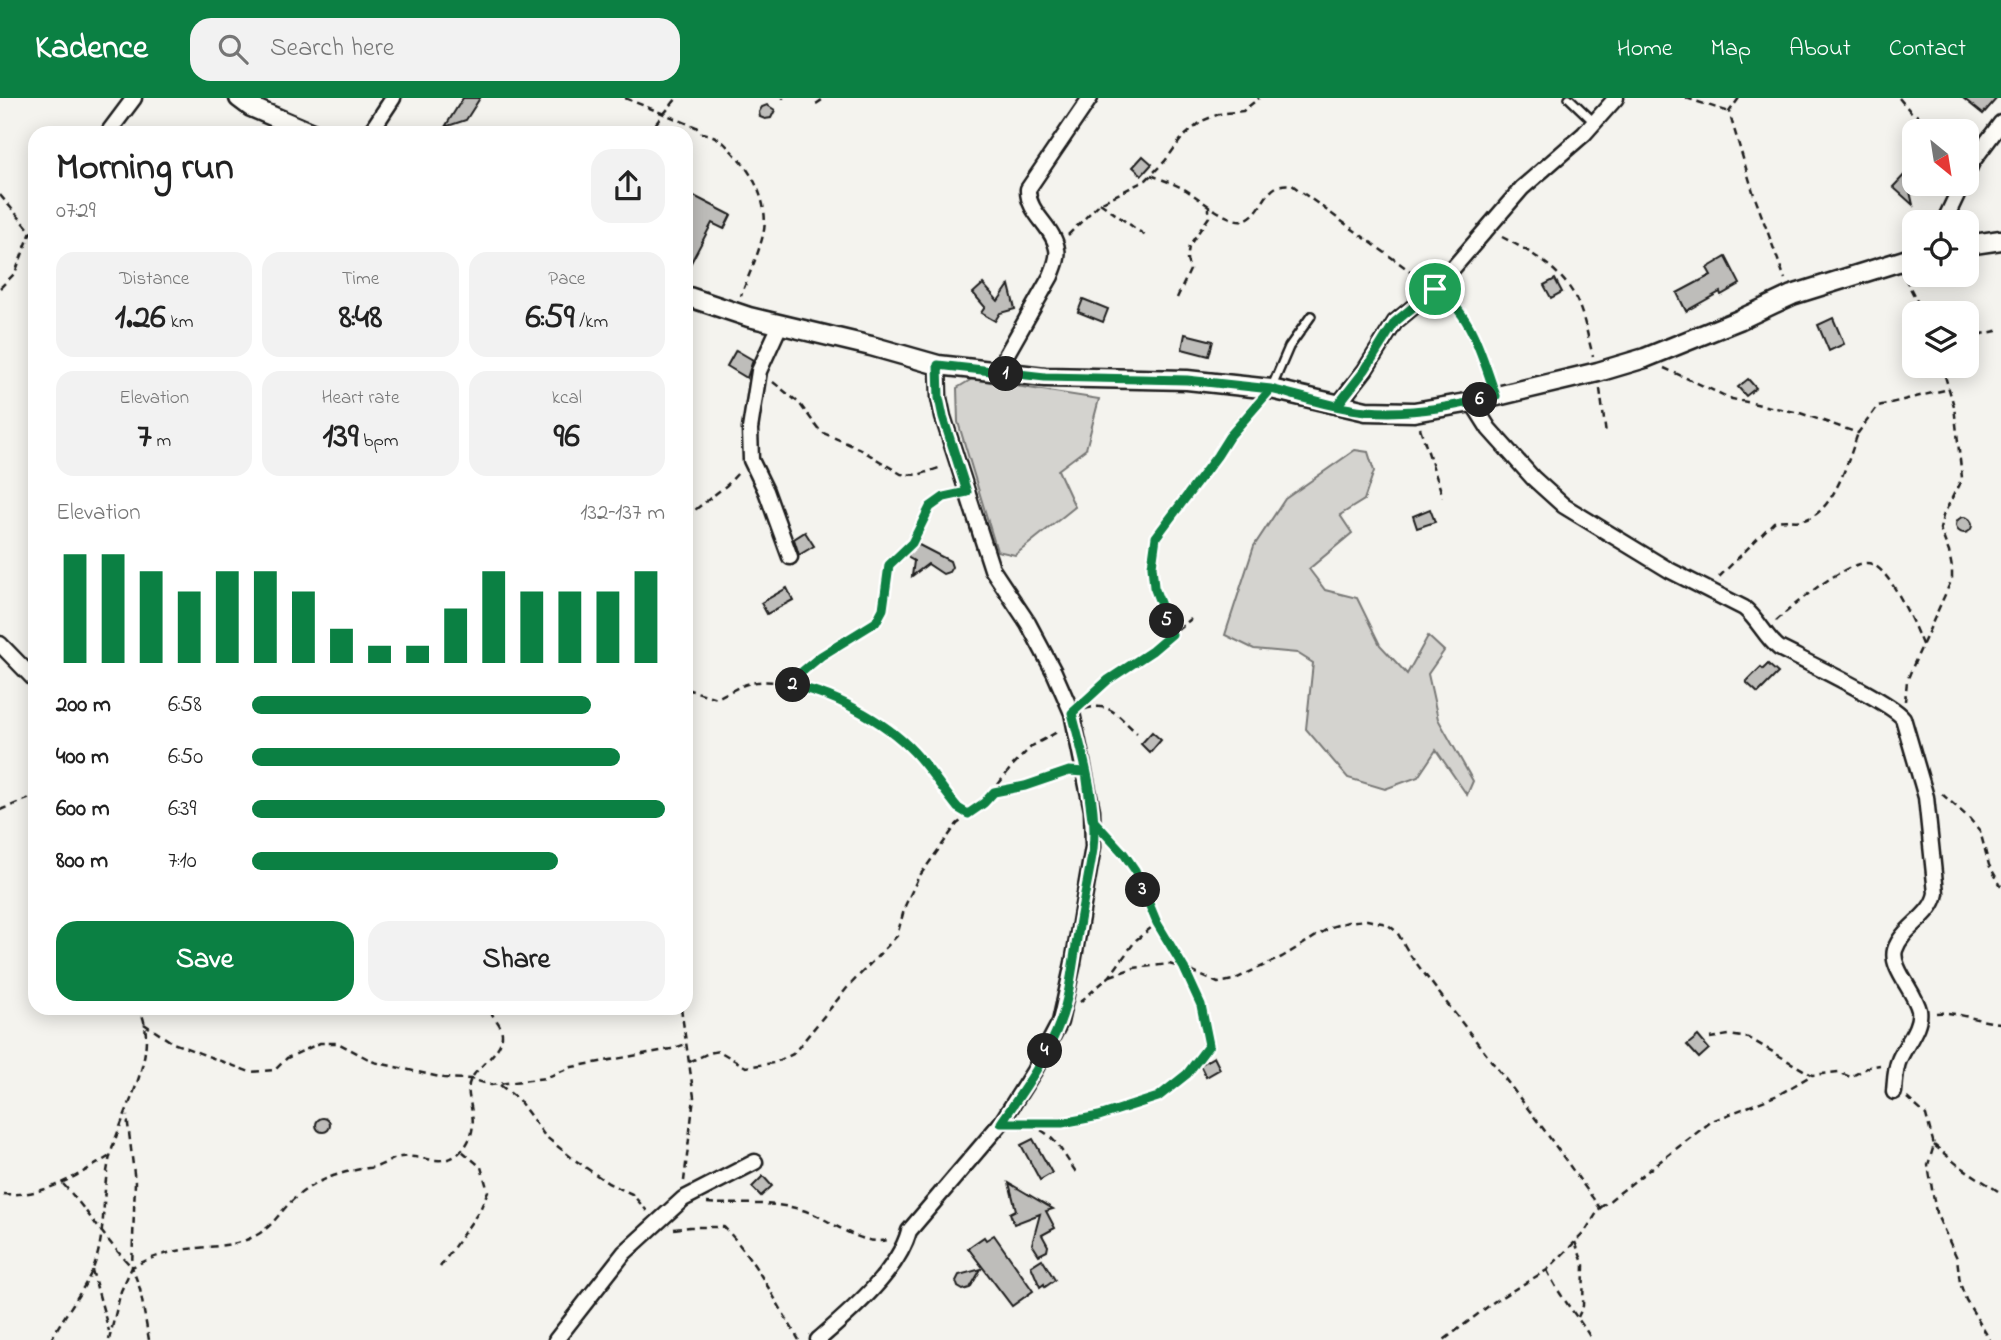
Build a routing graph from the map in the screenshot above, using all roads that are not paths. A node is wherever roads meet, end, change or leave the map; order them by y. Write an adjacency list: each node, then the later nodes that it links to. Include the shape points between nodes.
1 (134, 98): 9 (street)
2 (239, 98): 10 (street)
3 (393, 98): 11 (street)
4 (1090, 98): 20 (street, via 1028,189 1029,201 1057,246 1057,260)
5 (1569, 98): 7 (lane)
6 (1616, 98): 7 (street)
7 (1595, 123): 23 (street, via 1522,188 1435,289 1395,322)
8 (2001, 123): 12 (street)
9 (114, 126)
10 (296, 126)
11 (375, 126)
12 (1979, 153)
13 (2001, 240): 14 (street)
14 (1979, 244)
15 (1902, 261): 22 (street, via 1791,295 1645,358)
16 (693, 298): 18 (street)
17 (1311, 316): 21 (lane, via 1289,347)
18 (780, 326): 19 (street); 24 (street, via 760,371 750,429 751,460)
19 (938, 365): 20 (street); 30 (street, via 939,398 992,569 1028,623 1074,719 1086,772 1093,847 1060,1022 1034,1071 1001,1123 909,1231 883,1276)
20 (996, 373): 21 (street, via 1187,380)
21 (1271, 389): 23 (street)
22 (1472, 402): 23 (street, via 1414,412); 27 (street, via 1489,429 1564,506 1669,570 1748,611 1779,648 1900,713 1922,780 1936,893 1931,906 1896,947 1896,963 1916,1002 1919,1019 1898,1062)
23 (1337, 406)
24 (790, 557)
25 (0, 644): 26 (street)
26 (28, 673)
27 (1894, 1092)
28 (755, 1162): 29 (street, via 683,1199 608,1271)
29 (556, 1340)
30 (818, 1340)

